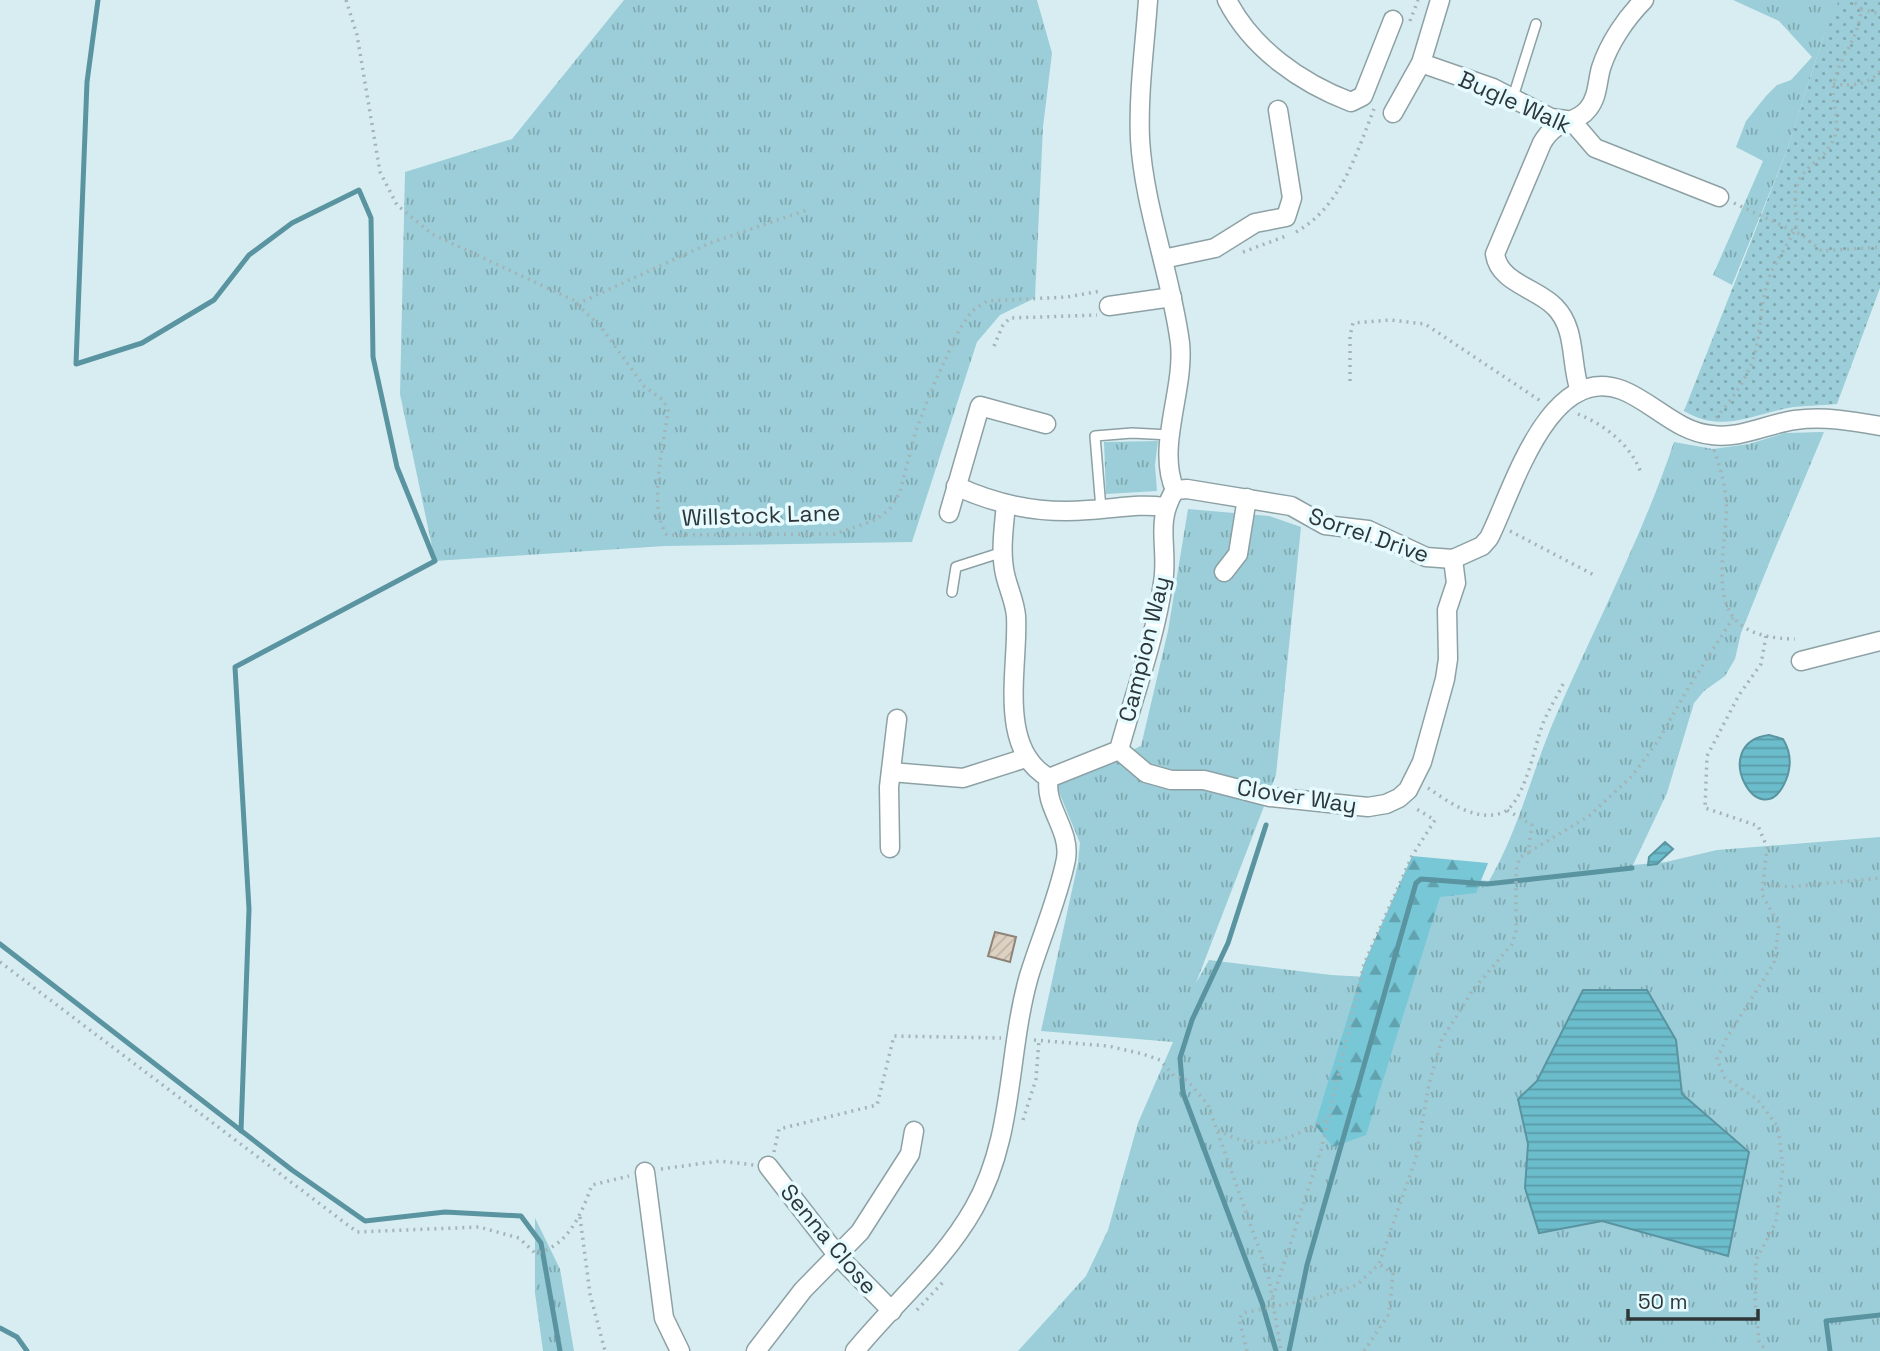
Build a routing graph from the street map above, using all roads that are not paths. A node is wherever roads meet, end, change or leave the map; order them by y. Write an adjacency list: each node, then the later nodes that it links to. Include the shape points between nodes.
1 (1148, 0): 13 (street, via 1140,138)
2 (1227, 0): 5 (street, via 1236,18 1273,57 1316,89 1351,102 1363,96)
3 (1440, 0): 7 (street)
4 (1641, 1): 11 (street, via 1611,44 1587,111)
5 (1393, 20)
6 (1536, 24): 8 (lane)
7 (1420, 63): 8 (street, Bugle Walk); 10 (street)
8 (1513, 97): 11 (street, Bugle Walk, via 1552,118)
9 (1278, 110): 13 (street, via 1292,198 1286,217 1255,223 1215,248)
10 (1393, 113)
11 (1566, 120): 12 (street, Bugle Walk, via 1595,148); 16 (street, via 1550,129 1530,165 1495,254 1503,274 1544,297 1563,317)
12 (1719, 197)
13 (1163, 259): 14 (street)
14 (1172, 297): 15 (street); 19 (street, via 1180,362)
15 (1104, 310)
16 (1580, 391): 18 (street, via 1621,390 1705,434 1743,433 1794,420 1825,418); 28 (street, Sorrel Drive, via 1556,411 1521,463 1482,546)
17 (1046, 424): 20 (street, via 980,406)
18 (1880, 426)
19 (1172, 435): 21 (street, via 1167,467); 25 (lane, via 1095,436)
20 (956, 486): 23 (street); 26 (street)
21 (1175, 490): 22 (street, Sorrel Drive); 24 (street)
22 (1247, 498): 28 (street, Sorrel Drive, via 1291,506 1325,525 1368,530 1426,557); 29 (street, via 1238,554)
23 (1006, 504): 25 (street, via 1048,510); 27 (street)
24 (1164, 506): 25 (street); 34 (street, Campion Way, via 1163,582)
25 (1101, 509)
26 (949, 513)
27 (1003, 552): 30 (lane, via 956,567); 35 (street, via 1016,612 1016,724)
28 (1453, 559): 34 (street, Clover Way, via 1457,583 1447,610 1445,679 1423,762 1399,798 1368,807 1270,797 1204,780 1171,780 1146,773)
29 (1223, 572)
30 (952, 592)
31 (1880, 640): 32 (street)
32 (1801, 661)
33 (897, 719): 36 (street)
34 (1119, 750): 37 (street, Campion Way)
35 (1026, 758): 36 (street, via 963,778); 37 (street)
36 (891, 772): 38 (street)
37 (1049, 778): 43 (street, via 1047,788 1065,835 1066,860 1029,976 1006,1119 989,1179 953,1241)
38 (890, 848)
39 (914, 1131): 42 (street, via 910,1154 860,1232)
40 (768, 1166): 42 (street, Senna Close)
41 (645, 1172): 44 (street, via 664,1318)
42 (838, 1256): 43 (street, Senna Close); 45 (street, via 803,1290)
43 (892, 1311): 46 (street)
44 (680, 1351)
45 (755, 1351)
46 (855, 1351)

